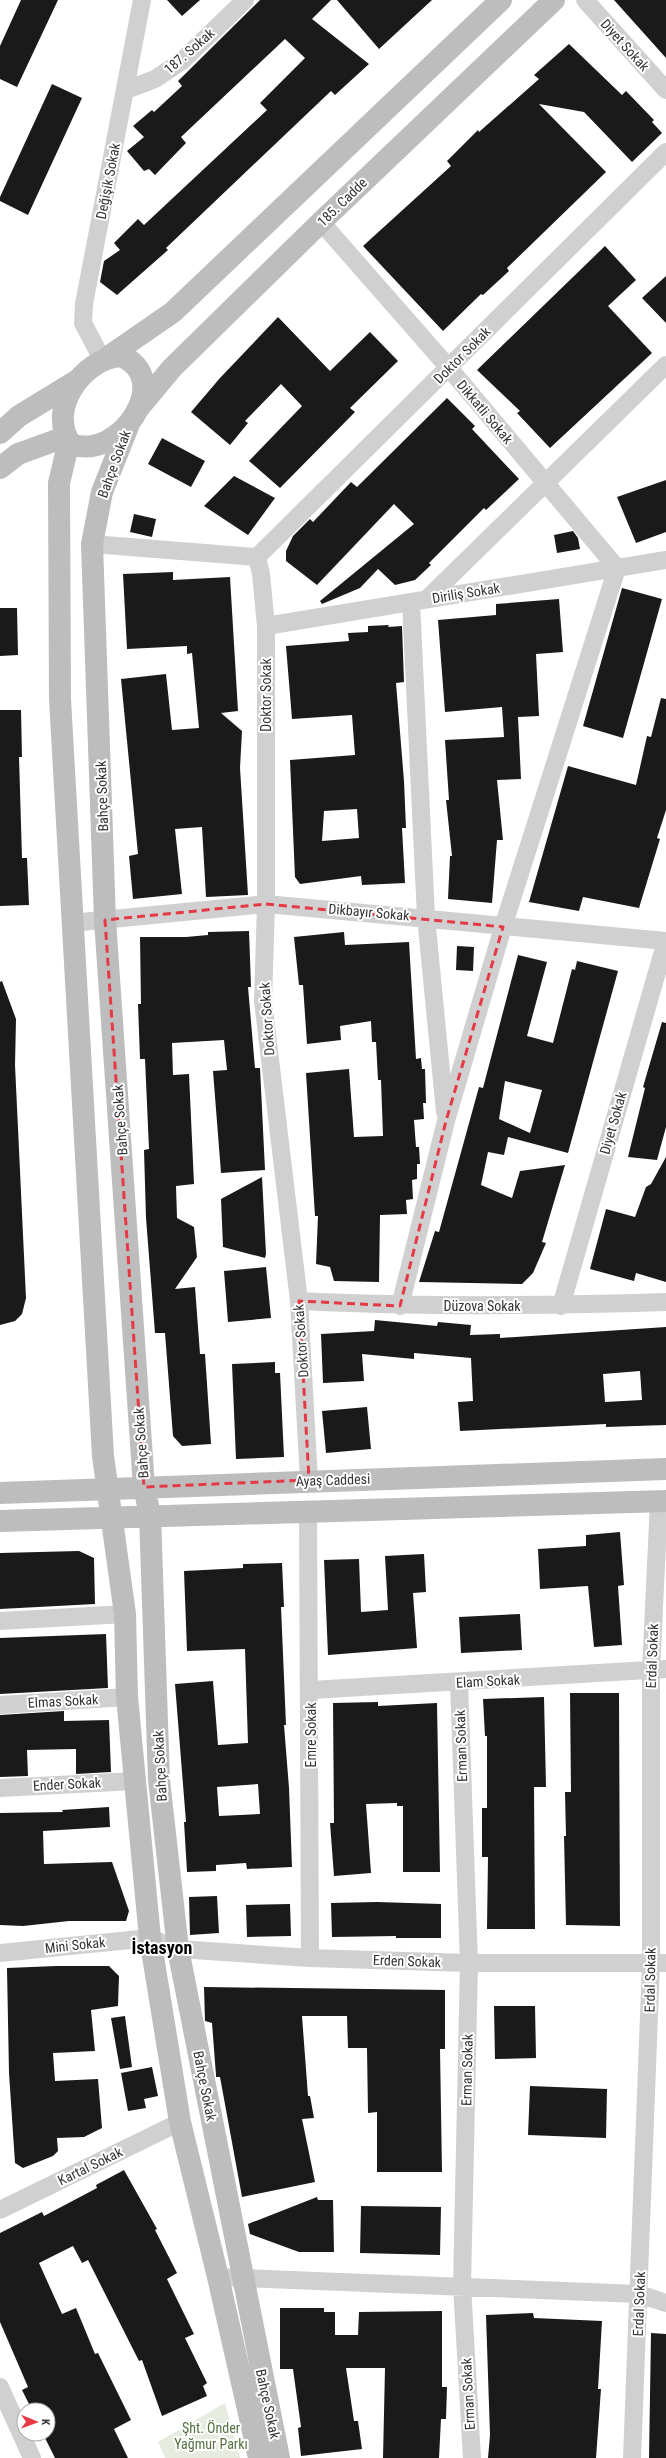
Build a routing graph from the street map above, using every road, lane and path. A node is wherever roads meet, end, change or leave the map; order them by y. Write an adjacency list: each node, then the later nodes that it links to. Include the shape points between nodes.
1 (142, 0): 6 (street, Değişik Sokak)
2 (245, 0): 6 (street, 187. Sokak, via 182,61 155,79)
3 (502, 0): 10 (street, via 172,312)
4 (554, 0): 9 (street, 185. Cadde)
5 (585, 0): 7 (street, Diyet Sokak)
6 (126, 90): 10 (street, Değişik Sokak, via 84,304 83,323)
7 (666, 90)
8 (666, 152): 12 (street, Doktor Sokak)
9 (321, 222): 12 (street, Dikkatli Sokak); 14 (street, 185. Cadde, via 172,368)
10 (105, 358): 13 (street); 14 (street, via 121,356 140,370 143,382 142,397)
11 (666, 365): 18 (street)
12 (449, 368): 18 (street, Dikkatli Sokak); 20 (street, Doktor Sokak)
13 (79, 379): 15 (street, via 19,416); 16 (street, via 64,411 63,426)
14 (133, 417): 16 (street, via 117,436 100,445 78,447); 19 (street, Bahçe Sokak, via 102,492)
15 (0, 433)
16 (67, 439): 17 (street, via 18,454); 28 (street, Bahçe Sokak, via 59,483 60,699)
17 (0, 468)
18 (545, 484): 22 (street, Dikkatli Sokak); 23 (street)
19 (92, 544): 20 (street); 27 (street, Bahçe Sokak)
20 (257, 557): 24 (street, Doktor Sokak)
21 (666, 560): 22 (street, Diriliş Sokak)
22 (617, 568): 23 (street, Diriliş Sokak); 29 (street)
23 (419, 600): 24 (street, Diriliş Sokak); 26 (street)
24 (266, 626): 25 (street, Doktor Sokak)
25 (266, 904): 26 (street, Dikbayır Sokak); 27 (street, Dikbayır Sokak); 32 (street, Doktor Sokak, via 263,1001)
26 (426, 917): 29 (street, Dikbayır Sokak); 31 (street)
27 (105, 920): 28 (street, Dikbayır Sokak); 38 (street, Bahçe Sokak)
28 (71, 923): 39 (street, Bahçe Sokak, via 103,1456)
29 (502, 927): 30 (street, Dikbayır Sokak); 31 (street)
30 (666, 941): 35 (street, Diyet Sokak)
31 (446, 1121): 34 (street)
32 (299, 1301): 34 (street, Düzova Sokak); 37 (street, Doktor Sokak)
33 (666, 1302): 35 (street, Düzova Sokak)
34 (400, 1306): 35 (street, Düzova Sokak)
35 (561, 1306)
36 (666, 1469): 37 (street, Ayaş Caddesi)
37 (309, 1480): 38 (street, Ayaş Caddesi)
38 (144, 1487): 39 (street, Ayaş Caddesi); 43 (street, Bahçe Sokak)
39 (108, 1489): 40 (street, Ayaş Caddesi); 44 (street, Bahçe Sokak)
40 (0, 1493)
41 (662, 1501): 42 (street); 48 (street, Erdal Sokak)
42 (308, 1512): 43 (street); 50 (street, Emre Sokak)
43 (150, 1515): 44 (street); 56 (street, Bahçe Sokak, via 159,1780)
44 (110, 1517): 45 (street); 46 (street, Bahçe Sokak, via 118,1555)
45 (0, 1521)
46 (125, 1614): 47 (street); 51 (street, Bahçe Sokak)
47 (0, 1621)
48 (659, 1670): 49 (street, Elam Sokak); 60 (street, Erdal Sokak)
49 (459, 1682): 50 (street, Elam Sokak); 59 (street, Erman Sokak)
50 (311, 1690): 58 (street, Emre Sokak)
51 (126, 1697): 52 (street, Elmas Sokak); 53 (street, Bahçe Sokak)
52 (0, 1704)
53 (135, 1781): 54 (street, Ender Sokak); 55 (street, Bahçe Sokak)
54 (0, 1788)
55 (150, 1938): 56 (street, Erden Sokak); 57 (street, Mini Sokak); 61 (street, Bahçe Sokak)
56 (178, 1949): 58 (street, Erden Sokak); 64 (street, Bahçe Sokak)
57 (0, 1953)
58 (310, 1958): 59 (street, Erden Sokak)
59 (469, 1963): 60 (street, Erden Sokak); 65 (street, Erman Sokak)
60 (658, 1963): 66 (street, Erdal Sokak)
61 (180, 2122): 62 (street, Kartal Sokak); 63 (street, Bahçe Sokak)
62 (0, 2210)
63 (218, 2277): 64 (street); 70 (street, Bahçe Sokak)
64 (242, 2278): 65 (street); 71 (street, Bahçe Sokak)
65 (462, 2286): 66 (street); 72 (street, Erman Sokak)
66 (640, 2294): 67 (street); 73 (street, Erdal Sokak)
67 (666, 2303)
68 (0, 2386): 69 (street)
69 (32, 2458)
70 (259, 2458)
71 (279, 2458)
72 (472, 2458)
73 (632, 2458)

